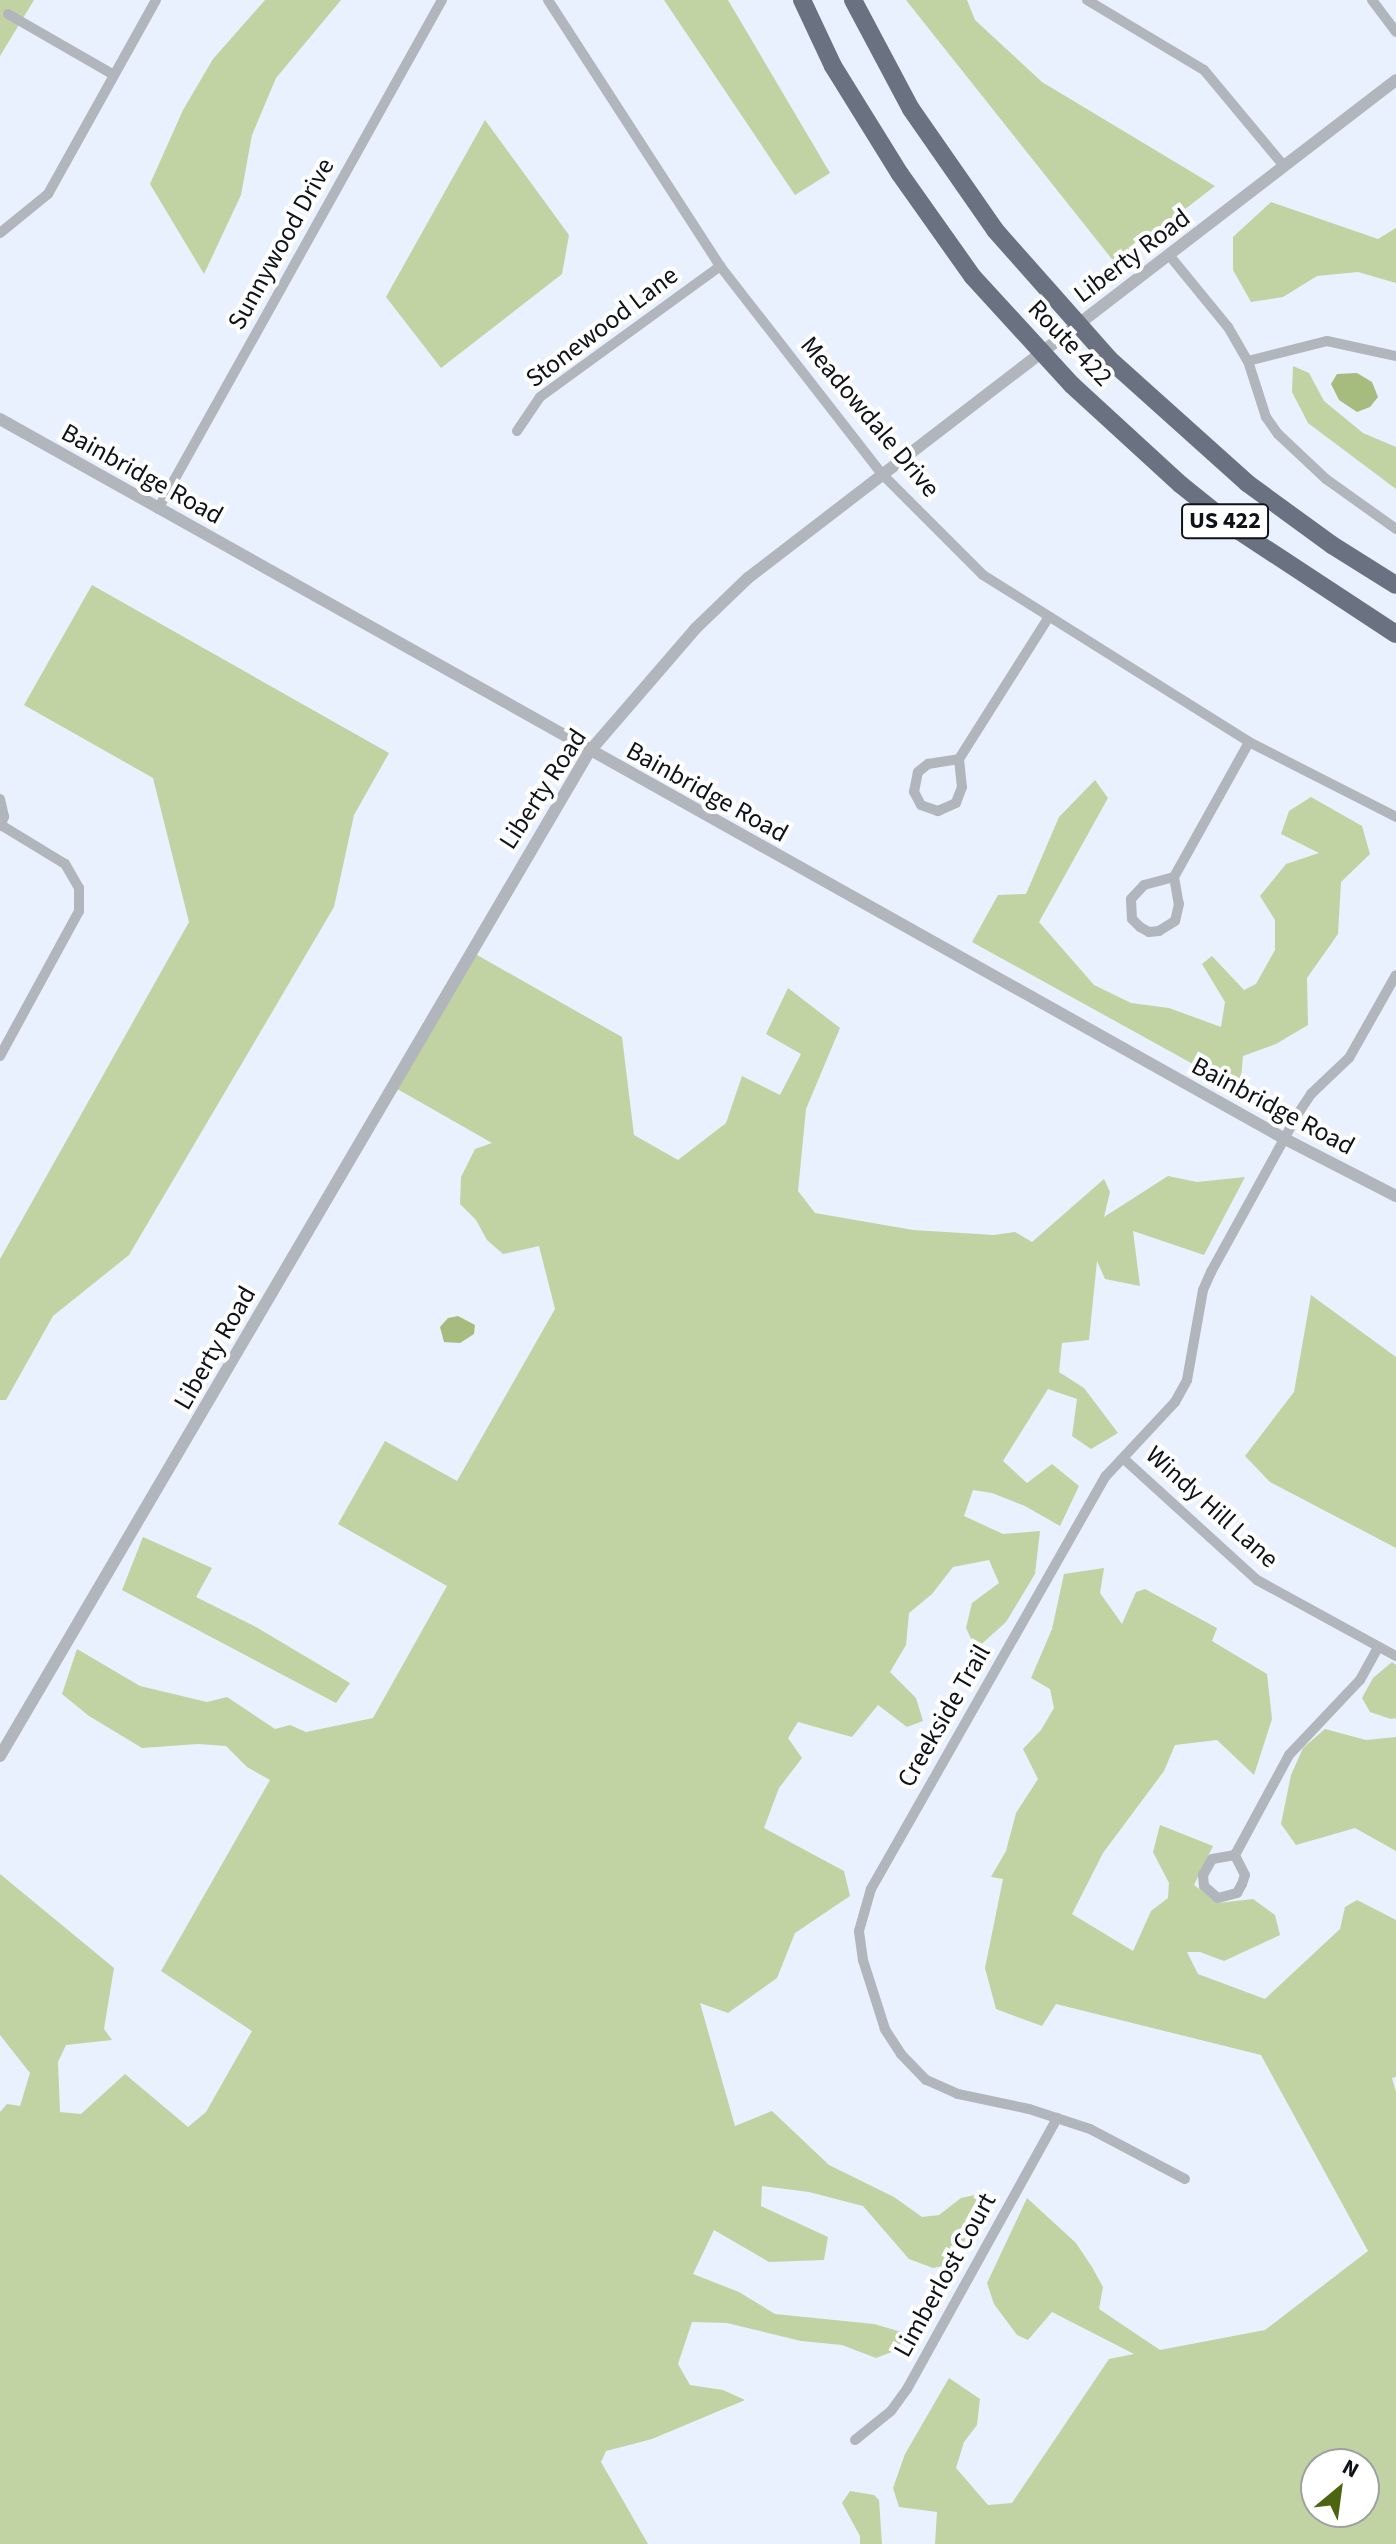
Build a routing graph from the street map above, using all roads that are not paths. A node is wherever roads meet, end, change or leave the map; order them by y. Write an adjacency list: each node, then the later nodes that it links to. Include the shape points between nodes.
1 (156, 0): 10 (street)
2 (442, 0): 21 (street, Sunnywood Drive)
3 (548, 0): 15 (street, Meadowdale Drive)
4 (802, 0): 25 (highway, Route 422 / US 422, via 833,66 900,174 973,277 1010,319 1072,385 1180,484 1236,529)
5 (853, 0): 23 (highway, Route 422 / US 422, via 911,109 995,230 1044,289 1109,359 1247,483)
6 (1087, 0): 12 (street, via 1204,70)
7 (1372, 0): 9 (street)
8 (8, 14): 10 (street)
9 (1396, 32)
10 (114, 75): 13 (street, via 48,194)
11 (1396, 80): 12 (street, Liberty Road)
12 (1284, 166): 14 (street, Liberty Road)
13 (0, 233)
14 (1169, 255): 17 (street, via 1222,318); 20 (street, Liberty Road)
15 (720, 266): 19 (street, Stonewood Lane, via 540,397); 20 (street, Meadowdale Drive)
16 (1396, 356): 17 (street, via 1327,341)
17 (1248, 361): 22 (street, via 1266,417 1278,434 1326,479)
18 (0, 419): 21 (street, Bainbridge Road)
19 (517, 431)
20 (882, 474): 24 (street, Meadowdale Drive, via 983,575); 27 (street, Liberty Road, via 725,599)
21 (158, 509): 27 (street, Bainbridge Road)
22 (1396, 529)
23 (1396, 585)
24 (1048, 618): 26 (street, Meadowdale Drive); 28 (street)
25 (1396, 634)
26 (1249, 742): 30 (street, Meadowdale Drive); 32 (street)
27 (589, 752): 35 (street, Bainbridge Road); 40 (street, Liberty Road)
28 (959, 759): 28 (street, via 928,764 918,772 914,792 921,805 938,811 956,803 962,787)
29 (0, 799): 31 (street)
30 (1396, 817)
31 (0, 825): 34 (street, via 65,864 79,888 79,911)
32 (1174, 877): 32 (street, via 1144,885 1131,899 1132,919 1149,932 1167,929 1175,921 1179,904)
33 (1396, 975): 35 (street, Creekside Trail, via 1355,1050 1311,1094)
34 (0, 1056)
35 (1285, 1139): 36 (street, Bainbridge Road); 37 (street, Creekside Trail, via 1203,1290 1187,1380 1175,1402)
36 (1396, 1196)
37 (1124, 1459): 38 (street, Windy Hill Lane, via 1246,1572); 42 (street, Creekside Trail, via 1106,1476 878,1877 859,1931 885,2029 911,2066 926,2080 958,2094)
38 (1378, 1647): 39 (street, Windy Hill Lane); 41 (street, via 1360,1680 1289,1755)
39 (1396, 1656)
40 (0, 1756)
41 (1235, 1855): 41 (street, via 1245,1875 1242,1884 1233,1895 1218,1898 1204,1886 1203,1875 1212,1859)
42 (1057, 2118): 43 (street, Creekside Trail, via 1104,2135); 44 (street, Limberlost Court, via 907,2389 891,2411)
43 (1185, 2179)
44 (855, 2440)

